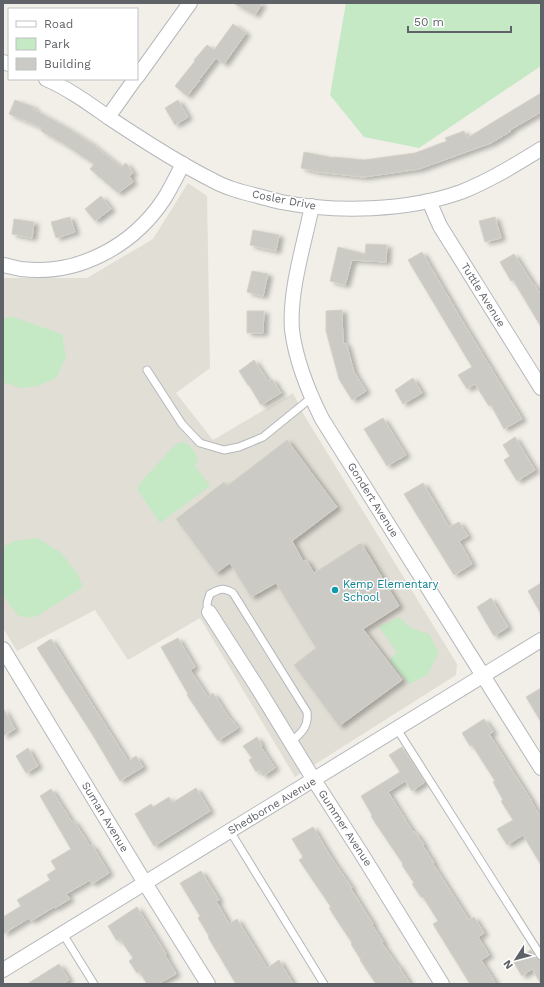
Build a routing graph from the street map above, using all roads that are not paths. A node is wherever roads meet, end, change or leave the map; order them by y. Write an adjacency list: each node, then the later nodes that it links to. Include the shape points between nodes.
1 (190, 3): 2 (street)
2 (138, 75)
3 (48, 80): 5 (street, Cosler Drive, via 82,98)
4 (135, 80): 5 (street)
5 (108, 117): 7 (street, Cosler Drive)
6 (541, 149): 8 (street, Cosler Drive, via 485,181)
7 (183, 164): 9 (street, Cosler Drive, via 213,181 241,192 281,202); 10 (street, via 152,215 121,244 72,266 46,270 20,269)
8 (429, 201): 9 (street, Cosler Drive, via 381,208); 12 (street, Tuttle Avenue, via 440,226)
9 (312, 206): 13 (street, Gondert Avenue, via 292,305 295,347)
10 (3, 265)
11 (147, 370): 13 (lane, via 182,424 200,443 224,450 240,447 263,437)
12 (541, 388)
13 (311, 398): 17 (street, Gondert Avenue)
14 (209, 612): 19 (street, Gummer Avenue); 19 (lane, via 207,601 210,594 227,589 233,592 307,712 306,726)
15 (541, 640): 17 (street, Shedborne Avenue)
16 (3, 649): 23 (street, Suman Avenue)
17 (482, 676): 18 (street, Shedborne Avenue); 20 (street, Gondert Avenue)
18 (397, 729): 21 (street, Shedborne Avenue); 25 (lane)
19 (290, 742): 21 (street, Gummer Avenue)
20 (541, 768)
21 (314, 780): 22 (street, Shedborne Avenue); 30 (street, Gummer Avenue)
22 (230, 831): 23 (street, Shedborne Avenue); 29 (lane)
23 (145, 883): 24 (street, Shedborne Avenue); 28 (street, Suman Avenue)
24 (63, 934): 26 (street, Shedborne Avenue); 27 (lane)
25 (541, 956)
26 (3, 970)
27 (94, 984)
28 (208, 984)
29 (324, 984)
30 (442, 984)

